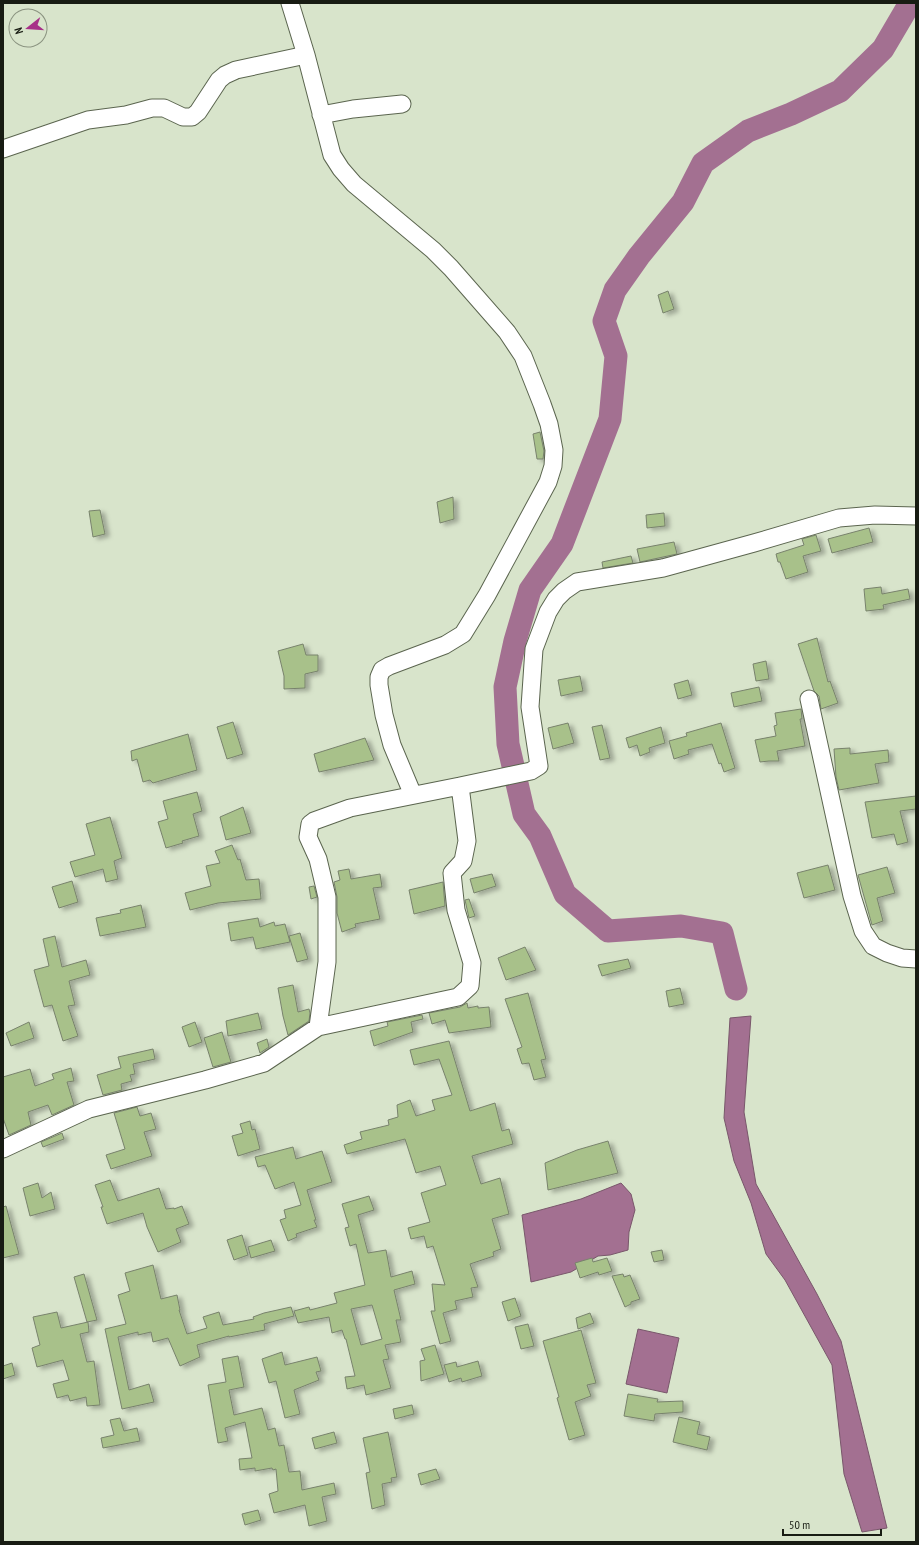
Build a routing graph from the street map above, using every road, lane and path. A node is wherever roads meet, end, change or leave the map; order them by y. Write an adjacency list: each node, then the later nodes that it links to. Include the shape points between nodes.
1 (290, 3): 2 (street)
2 (306, 55): 4 (street); 5 (street, via 236,70 225,75 192,117 183,117 164,108 152,108 126,115 88,120)
3 (402, 104): 4 (street)
4 (322, 115): 9 (street, via 332,155 349,179 433,250 507,332 523,356 534,383 549,424 554,450 548,482 488,595 463,634 445,644 389,666 382,670 379,677 380,693 392,745)
5 (3, 149)
6 (916, 516): 8 (street, via 839,518 663,568 578,582 556,599 548,612 534,649 530,707 539,766)
7 (809, 699): 10 (street, via 852,896 863,931 873,946 902,958)
8 (468, 784): 9 (street); 11 (street, via 467,841 463,861 452,873 456,910 472,963 470,986 458,997)
9 (413, 795): 11 (street, via 350,808 310,824 308,837 318,859 326,897 326,962)
10 (916, 959)
11 (318, 1027): 12 (street, via 264,1063 89,1109)
12 (3, 1149)

